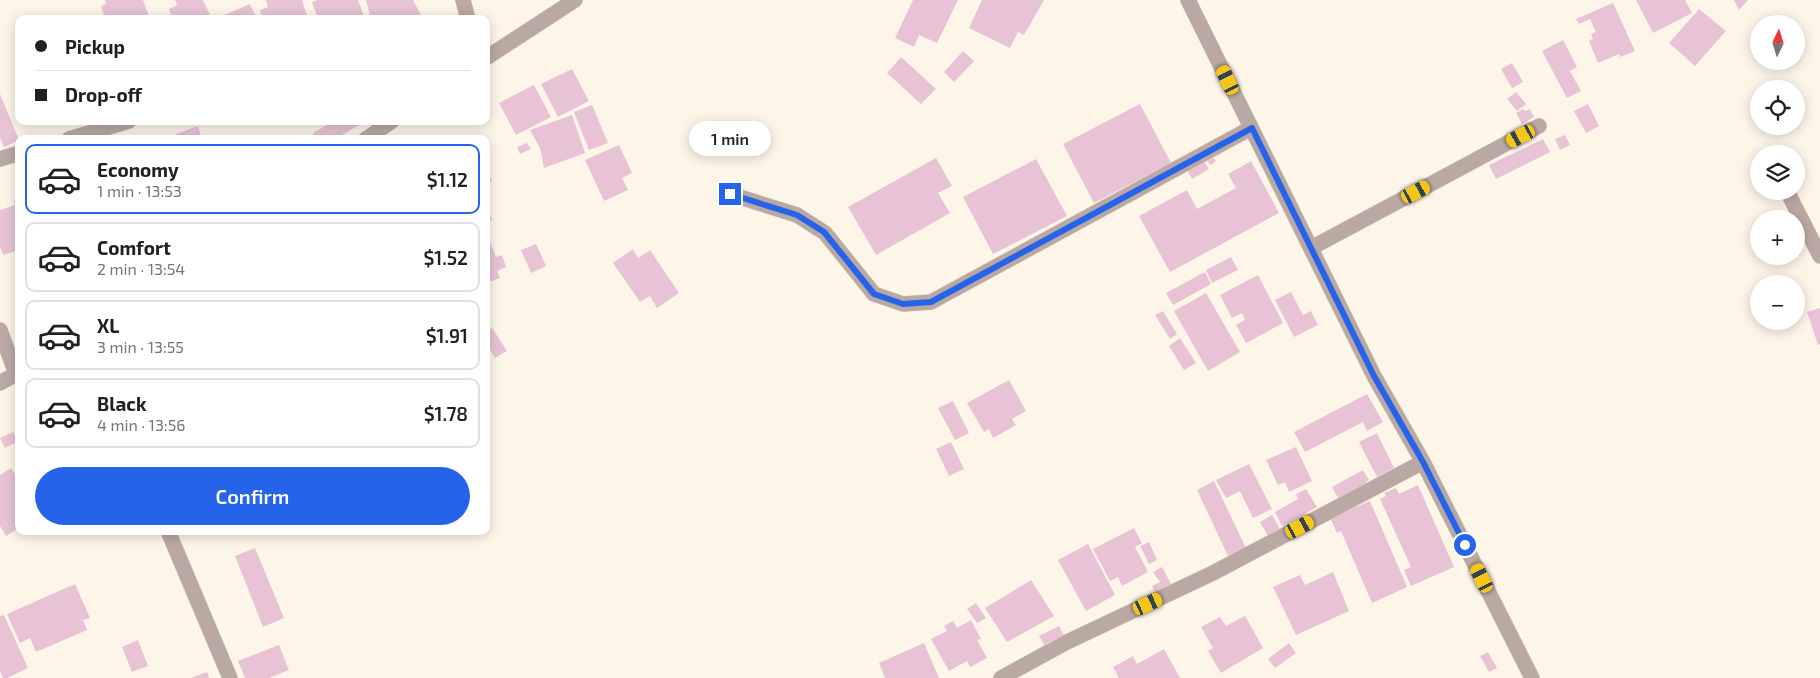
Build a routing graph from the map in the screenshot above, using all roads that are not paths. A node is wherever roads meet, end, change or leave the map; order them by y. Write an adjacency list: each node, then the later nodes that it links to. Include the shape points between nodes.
1 (463, 0): 4 (street)
2 (575, 0): 5 (street)
3 (1188, 0): 9 (street)
4 (467, 15)
5 (490, 55)
6 (116, 125): 10 (street)
7 (386, 125): 11 (street)
8 (1539, 126): 16 (street)
9 (1252, 128): 14 (street, via 931,302 903,304 874,294 824,232 797,215); 16 (street)
10 (82, 135)
11 (372, 135)
12 (15, 154): 13 (street)
13 (0, 159)
14 (730, 194)
15 (1792, 200): 17 (street)
16 (1310, 248): 22 (street, via 1374,376)
17 (1820, 256)
18 (0, 330): 19 (street)
19 (15, 368)
20 (15, 374): 21 (street)
21 (0, 383)
22 (1423, 462): 25 (street, via 1213,573 1067,642); 26 (street)
23 (170, 535): 24 (street)
24 (230, 678)
25 (1001, 678)
26 (1532, 678)

